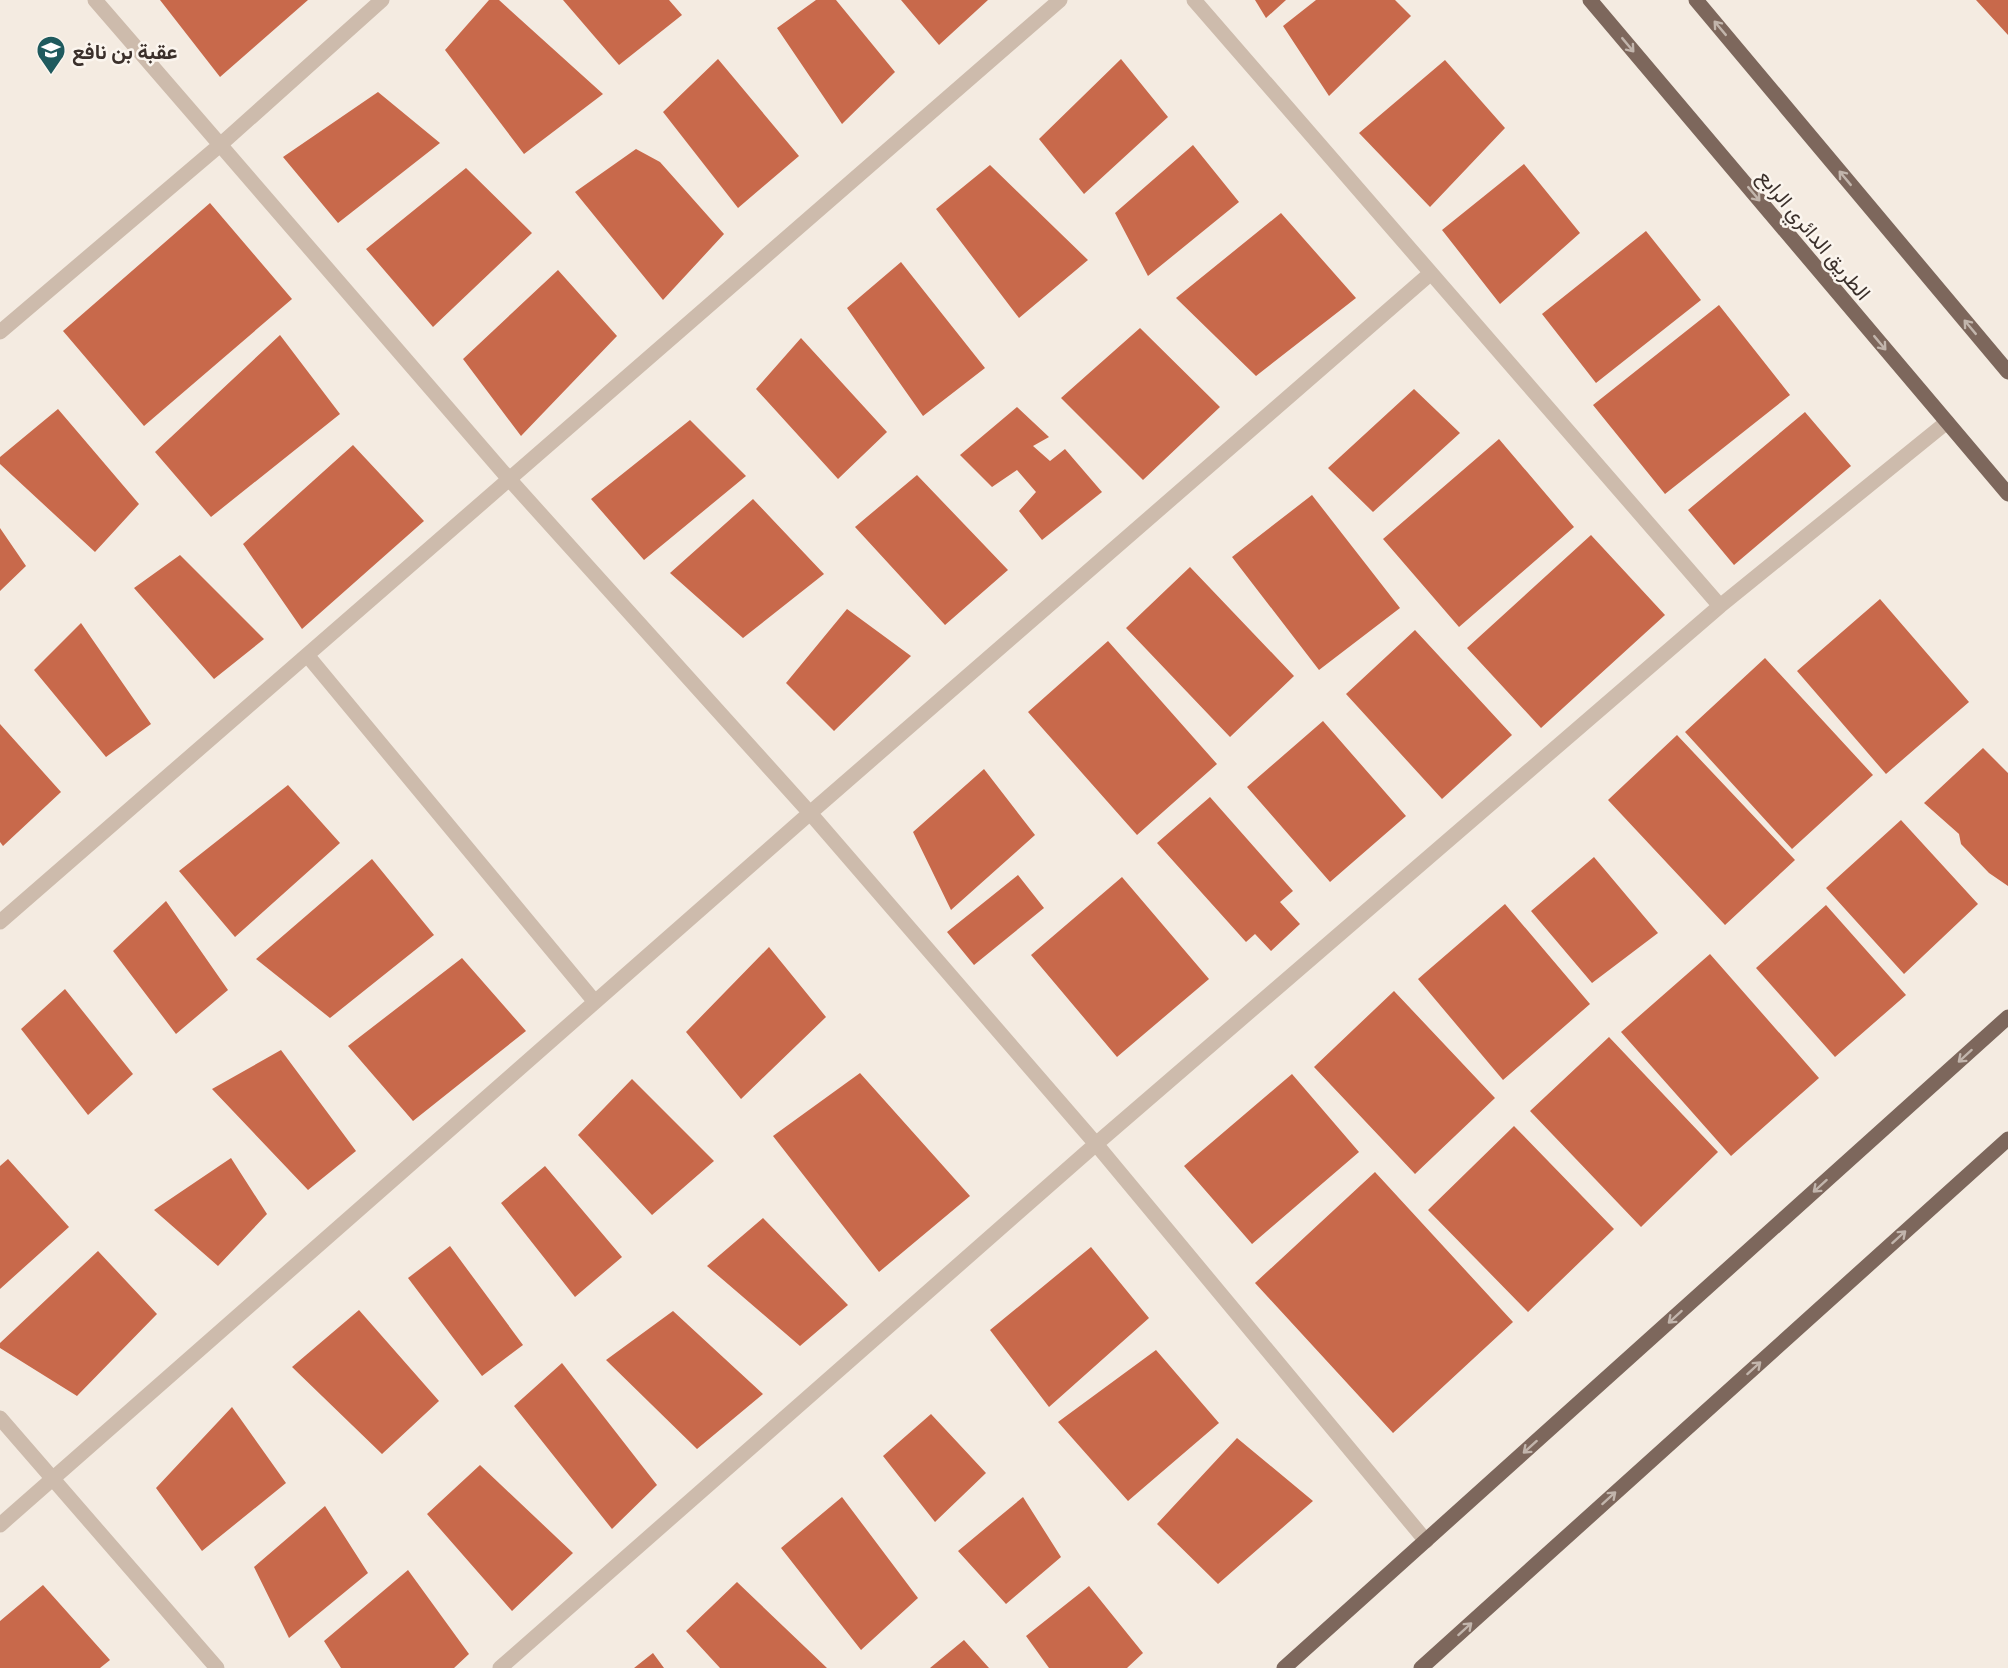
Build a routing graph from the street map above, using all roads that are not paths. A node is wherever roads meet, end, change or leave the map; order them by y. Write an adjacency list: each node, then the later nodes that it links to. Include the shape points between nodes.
1 (95, 0): 7 (street)
2 (382, 0): 7 (street)
3 (1060, 0): 12 (street)
4 (1194, 0): 8 (street)
5 (1590, 0): 11 (main road, الطريق الدائري الرابع, one-way to 11)
6 (1696, 0): 10 (main road, one-way to 6)
7 (220, 145): 9 (street); 12 (street)
8 (1431, 273): 14 (street); 16 (street)
9 (0, 332)
10 (2008, 372)
11 (1947, 422): 13 (main road, الطريق الدائري الرابع); 14 (street)
12 (510, 479): 15 (street); 16 (street)
13 (2008, 494)
14 (1720, 606): 21 (street)
15 (307, 656): 17 (street); 18 (street)
16 (810, 813): 18 (street); 21 (street)
17 (0, 922)
18 (595, 1002): 23 (street)
19 (2008, 1017): 25 (main road, one-way to 25)
20 (2008, 1139): 29 (main road, one-way to 20)
21 (1096, 1144): 25 (street); 27 (street)
22 (0, 1418): 23 (street)
23 (52, 1480): 24 (street); 26 (street)
24 (0, 1525)
25 (1426, 1540): 28 (main road)
26 (217, 1668)
27 (500, 1668)
28 (1284, 1668)
29 (1421, 1668)

